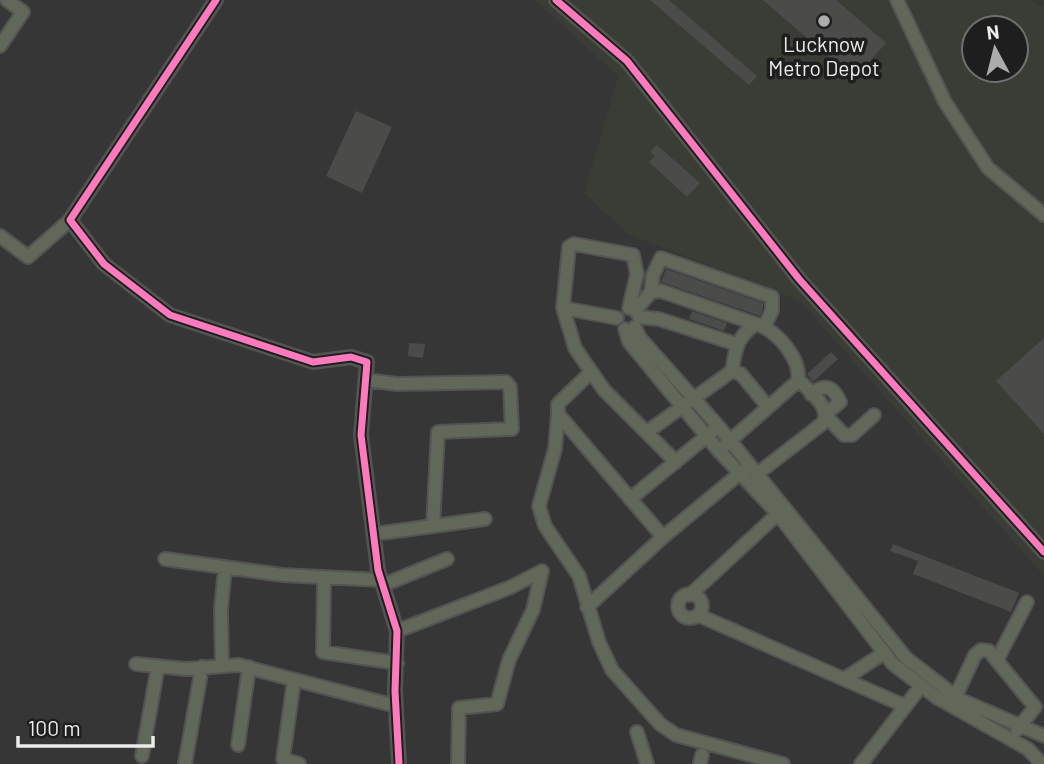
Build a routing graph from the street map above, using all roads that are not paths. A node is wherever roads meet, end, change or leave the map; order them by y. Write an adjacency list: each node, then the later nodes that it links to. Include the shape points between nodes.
1 (7, 0): 5 (street, via 23,12)
2 (216, 0): 7 (street)
3 (556, 0): 38 (street, via 627,61 799,279)
4 (897, 0): 6 (street, via 945,102 988,167)
5 (0, 46)
6 (1044, 215)
7 (70, 220): 8 (street, via 28,257); 16 (street, via 104,264 170,315 313,362 361,359 367,362)
8 (0, 236)
9 (651, 292): 11 (street); 12 (street, via 661,291); 12 (street, via 656,264 662,258 772,297 772,311)
10 (563, 308): 11 (street); 11 (street, via 569,247 574,244 633,256 637,274); 15 (street, via 575,348)
11 (630, 318): 13 (street, via 659,319); 19 (street, via 640,338); 20 (street, via 629,342)
12 (760, 326): 13 (street, via 745,331); 17 (street, via 796,358)
13 (736, 344): 14 (street)
14 (732, 371): 19 (street); 21 (street, via 741,374)
15 (591, 372): 22 (street, via 558,404); 26 (street)
16 (366, 380): 34 (street, via 397,384 506,382 510,387 512,429 438,432); 35 (street, via 361,435)
17 (798, 381): 18 (street); 21 (street)
18 (811, 394): 23 (street); 23 (street, via 822,386 836,394 840,402)
19 (694, 398): 20 (street); 25 (street)
20 (682, 407): 25 (street); 26 (street)
21 (768, 407): 27 (street)
22 (558, 414): 31 (street); 46 (street, via 555,449 539,506 553,541 579,576)
23 (826, 415): 24 (street, via 844,435 852,435); 30 (street)
24 (874, 415)
25 (713, 431): 27 (street); 28 (street); 29 (street)
26 (647, 432): 29 (street)
27 (729, 441): 28 (street); 30 (street)
28 (718, 450): 30 (street)
29 (676, 462): 31 (street)
30 (749, 471): 32 (street); 36 (street)
31 (630, 499): 36 (street)
32 (781, 511): 37 (street); 44 (street)
33 (485, 519): 34 (street)
34 (433, 526): 35 (street)
35 (373, 534): 43 (street)
36 (663, 537): 46 (street)
37 (807, 544): 49 (street); 57 (street)
38 (1044, 552)
39 (164, 559): 41 (street)
40 (447, 559): 43 (street)
41 (225, 568): 42 (street); 54 (street)
42 (324, 577): 43 (street); 51 (street, via 323,652)
43 (382, 582): 48 (street)
44 (690, 595): 47 (street, via 701,604); 47 (street, via 680,600 679,611 687,618)
45 (1027, 601): 50 (street)
46 (587, 607): 76 (street, via 612,670 660,724 676,735)
47 (698, 615): 58 (street)
48 (397, 631): 51 (street); 74 (street, via 542,571 533,610 509,660 497,704 459,708)
49 (884, 653): 57 (street); 58 (street)
50 (998, 658): 61 (street, via 989,651 975,655); 64 (street, via 1035,707)
51 (397, 663): 62 (street)
52 (136, 664): 53 (street)
53 (158, 666): 55 (street); 70 (street)
54 (222, 666): 55 (street); 56 (street)
55 (202, 667): 71 (street)
56 (250, 667): 59 (street); 68 (street)
57 (914, 672): 60 (street); 61 (street)
58 (844, 679): 63 (street)
59 (293, 680): 62 (street); 72 (street, via 283,759)
60 (921, 686): 61 (street); 63 (street)
61 (954, 701): 64 (street); 67 (street)
62 (396, 706): 73 (street)
63 (905, 706): 77 (street)
64 (1019, 725): 66 (street); 67 (street)
65 (637, 732): 75 (street)
66 (1040, 734): 69 (street)
67 (1012, 740): 69 (street)
68 (238, 745)
69 (1028, 749): 78 (street)
70 (142, 756)
71 (185, 764)
72 (299, 764)
73 (399, 764)
74 (458, 764)
75 (647, 764)
76 (783, 764)
77 (861, 764)
78 (1042, 764)

